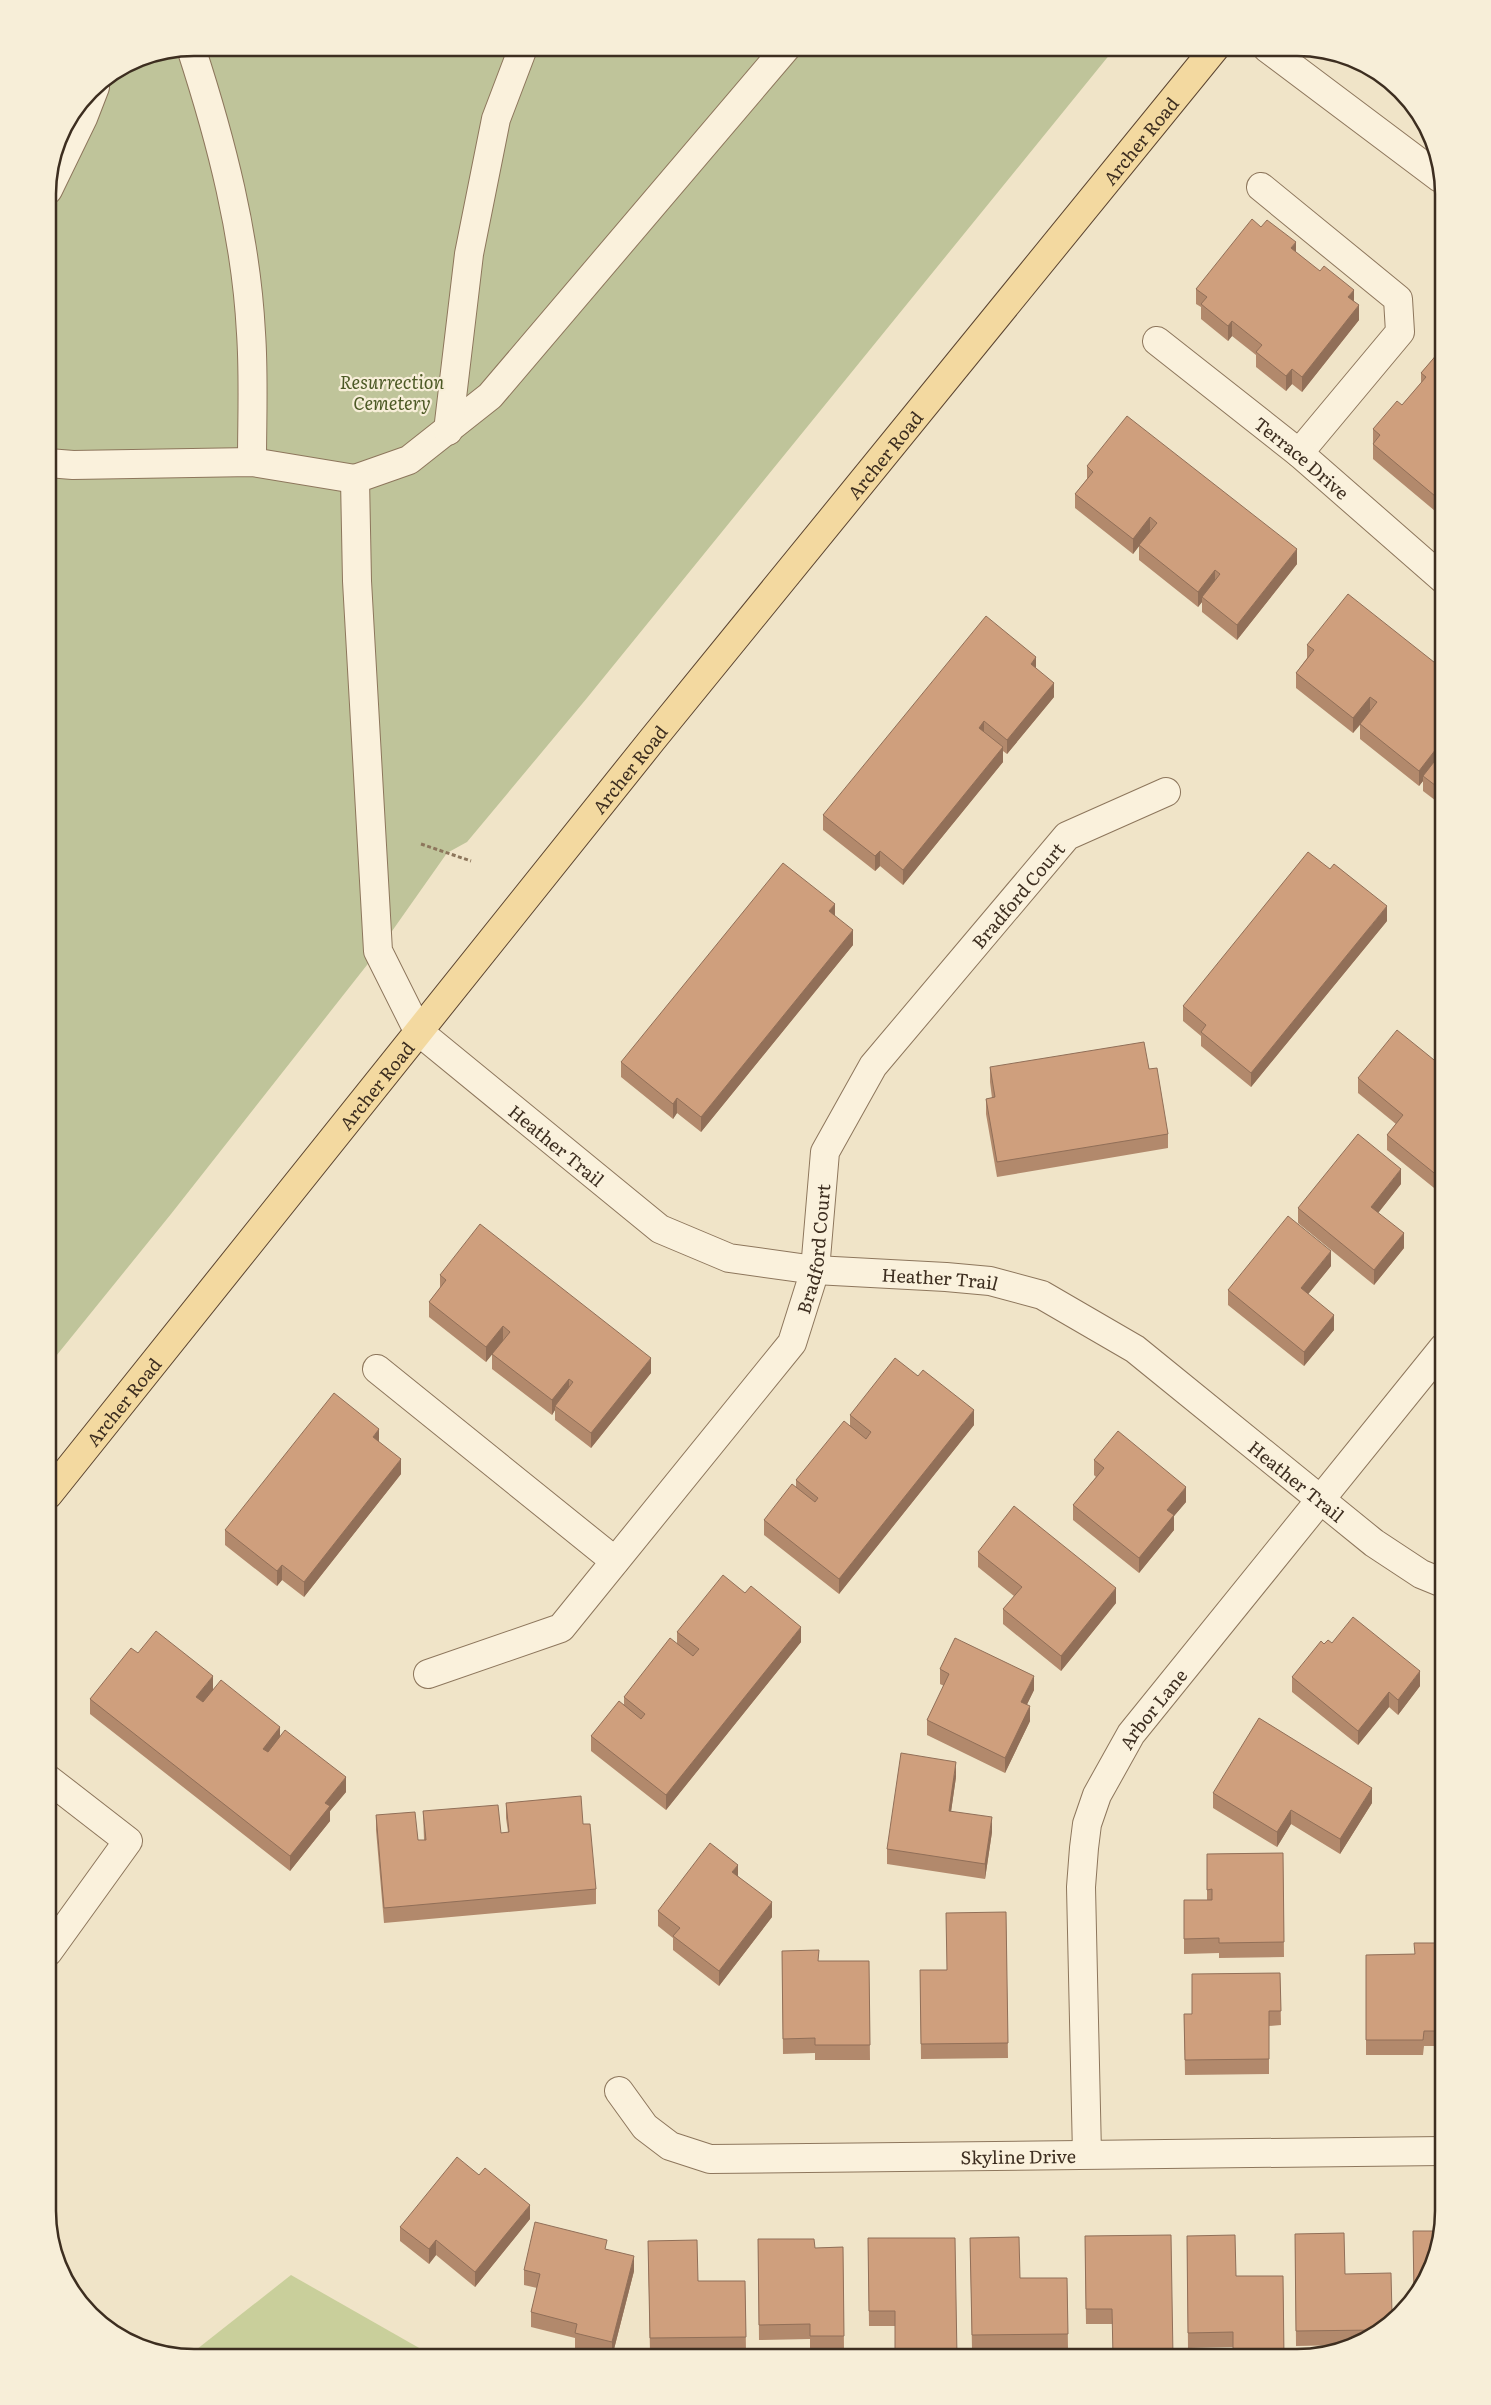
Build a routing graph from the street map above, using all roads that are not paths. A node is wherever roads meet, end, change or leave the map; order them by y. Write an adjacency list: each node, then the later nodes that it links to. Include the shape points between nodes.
1 (194, 56): 13 (street, via 213,114 242,247 252,333)
2 (520, 56): 11 (street, via 496,119 469,254)
3 (775, 57): 11 (street, via 490,396)
4 (1208, 57): 18 (main road, Archer Road)
5 (1279, 57): 8 (street)
6 (87, 107): 7 (street)
7 (59, 168)
8 (1433, 173)
9 (1261, 187): 12 (street, via 1398,299 1400,332)
10 (1157, 341): 12 (street, Terrace Drive)
11 (448, 431): 15 (street, via 409,460)
12 (1299, 453): 16 (street, Terrace Drive)
13 (252, 462): 14 (street); 15 (street)
14 (57, 464)
15 (355, 480): 18 (street, via 357,581 378,951)
16 (1435, 571)
17 (1166, 792): 19 (street, Bradford Court, via 1067,836 873,1066 825,1152)
18 (418, 1031): 19 (street, Heather Trail, via 660,1229 730,1258); 22 (main road, Archer Road)
19 (815, 1270): 23 (street, Heather Trail, via 990,1281 1042,1295 1136,1349); 24 (street, Bradford Court, via 792,1343)
20 (1435, 1359): 23 (street, Arbor Lane)
21 (377, 1369): 24 (street)
22 (56, 1485)
23 (1320, 1499): 25 (street, Heather Trail, via 1400,1562); 31 (street, Arbor Lane, via 1131,1734 1097,1795 1087,1824 1081,1886)
24 (615, 1561): 26 (street, Bradford Court, via 561,1628)
25 (1435, 1579)
26 (428, 1674)
27 (56, 1784): 28 (street, via 128,1841)
28 (56, 1941)
29 (620, 2091): 31 (street, Skyline Drive, via 645,2127 670,2146 710,2160)
30 (1435, 2151): 31 (street, Skyline Drive)
31 (1088, 2154)

